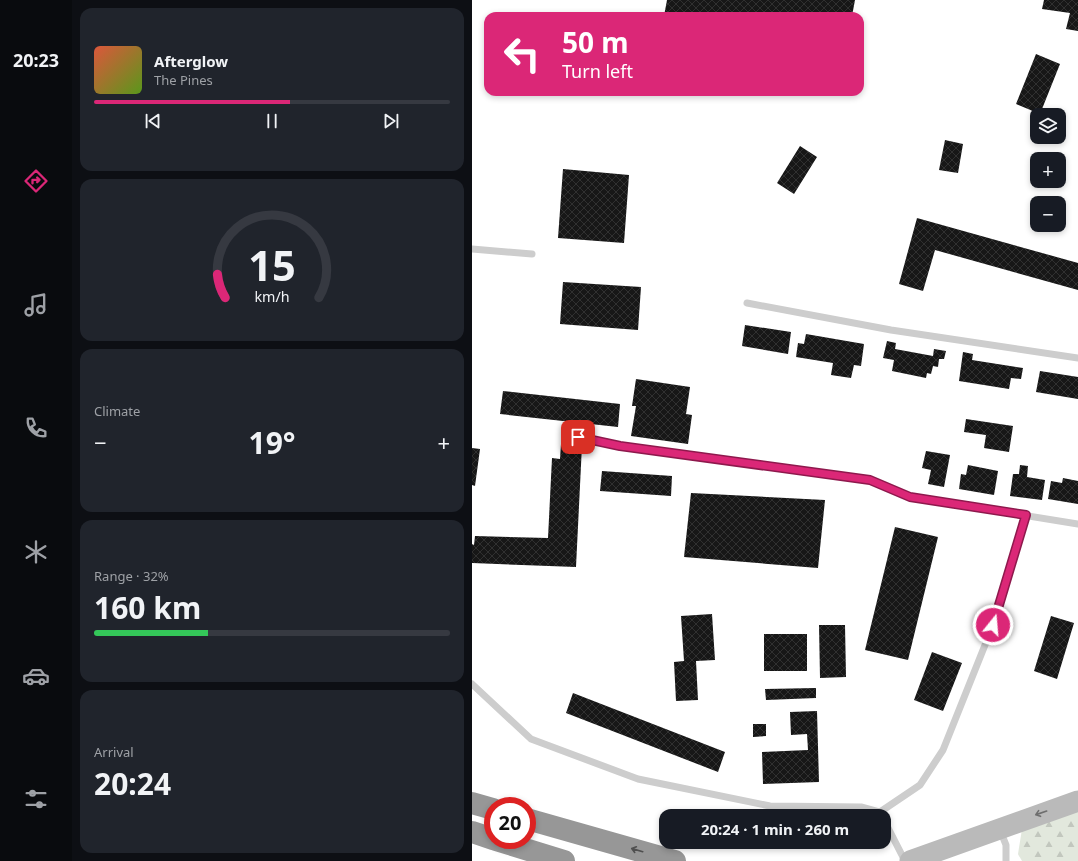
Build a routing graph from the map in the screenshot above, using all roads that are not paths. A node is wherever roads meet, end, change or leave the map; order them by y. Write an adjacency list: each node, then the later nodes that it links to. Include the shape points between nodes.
1 (472, 249): 2 (lane)
2 (532, 254)
3 (747, 303): 4 (lane, via 890,330)
4 (1078, 358)
5 (578, 437): 6 (lane, via 620,446 870,480 910,497)
6 (1026, 515): 7 (lane); 13 (lane, via 993,625 942,750 920,785)
7 (1078, 524)
8 (472, 684): 12 (lane, via 530,740 638,779 770,806)
9 (1078, 801): 15 (street, one-way to 15)
10 (472, 803): 11 (highway)
11 (484, 806)
12 (867, 809)
13 (888, 809)
14 (536, 822): 21 (highway, one-way to 14)
15 (999, 828): 23 (street); 24 (lane, via 1006,845)
16 (472, 832): 18 (highway)
17 (891, 834): 22 (lane)
18 (484, 836)
19 (525, 849): 20 (highway)
20 (564, 861)
21 (675, 861)
22 (905, 861)
23 (910, 861)
24 (1006, 861)

